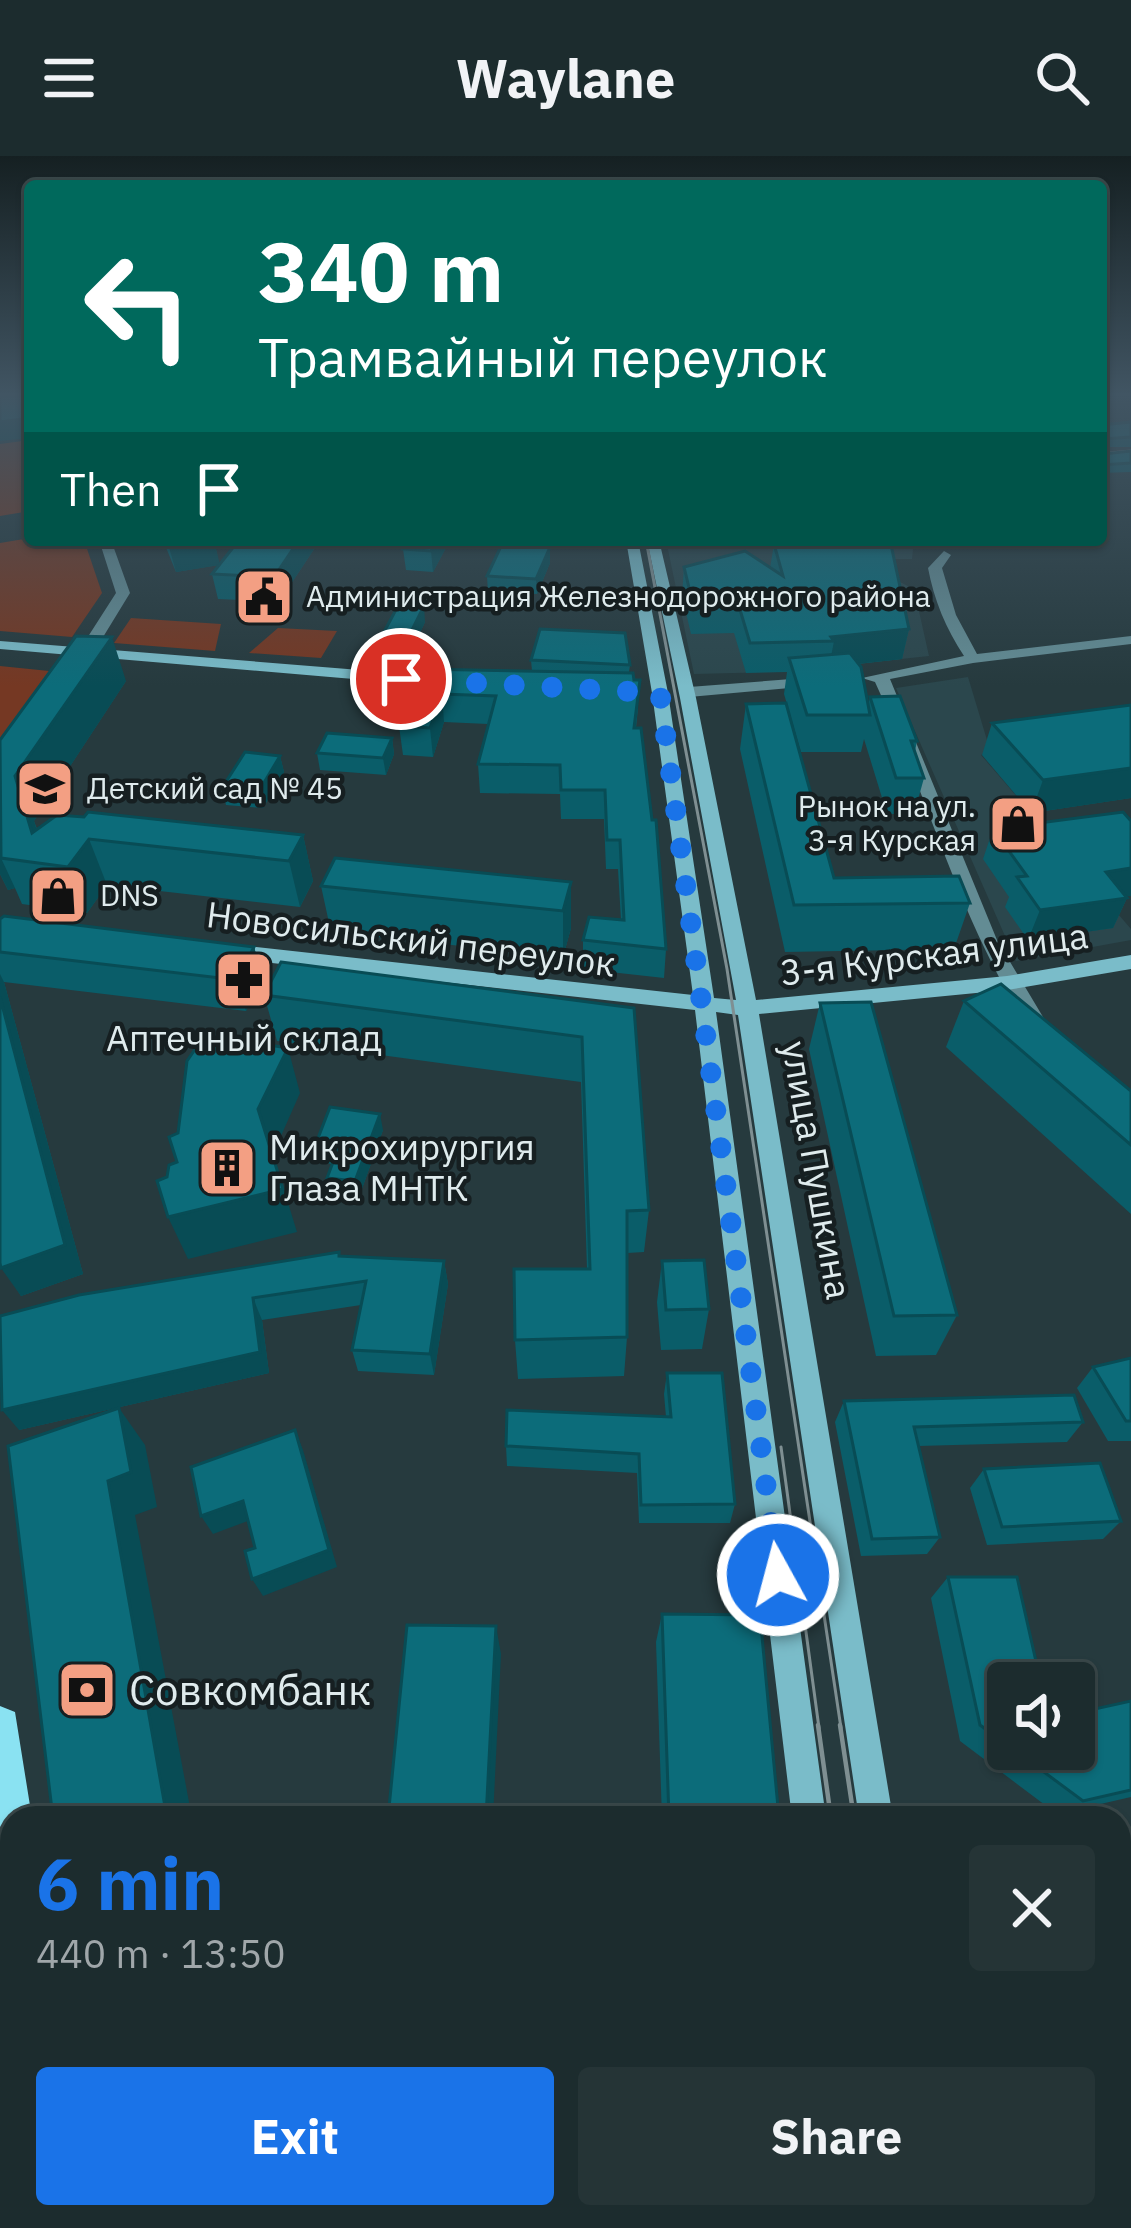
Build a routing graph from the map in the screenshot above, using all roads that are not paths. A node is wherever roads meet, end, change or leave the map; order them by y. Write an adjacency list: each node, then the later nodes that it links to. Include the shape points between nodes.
1 (107, 546): 8 (street, via 123,593)
2 (633, 546): 12 (main road)
3 (654, 546): 11 (main road, улица Пушкина)
4 (944, 555): 7 (street, via 937,580)
5 (1131, 640): 7 (street)
6 (0, 645): 8 (main road)
7 (973, 658): 9 (street)
8 (80, 662): 10 (main road)
9 (881, 677): 11 (street); 15 (street)
10 (473, 683)
11 (688, 692): 12 (main road); 17 (main road, улица Пушкина)
12 (650, 693): 16 (main road)
13 (210, 948): 16 (main road, Новосильский переулок)
14 (1131, 962): 15 (main road, 3-я Курская улица)
15 (1006, 983): 17 (main road, 3-я Курская улица); 18 (street)
16 (705, 1005): 17 (main road, Новосильский переулок); 21 (main road)
17 (744, 1008): 22 (main road, улица Пушкина)
18 (1059, 1046)
19 (0, 1727): 20 (main road)
20 (9, 1806)
21 (806, 1806)
22 (874, 1806)

